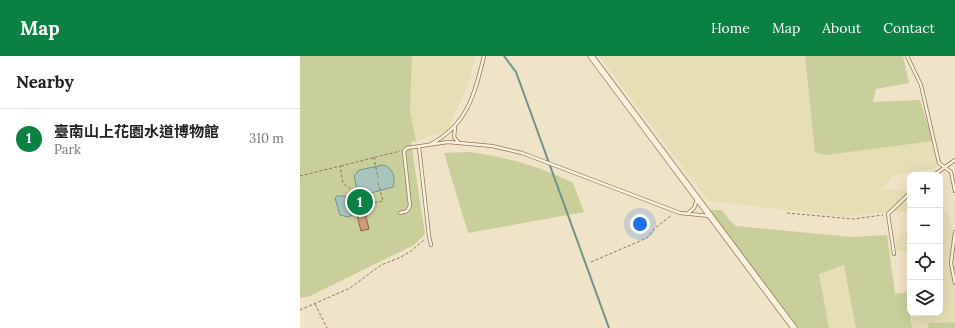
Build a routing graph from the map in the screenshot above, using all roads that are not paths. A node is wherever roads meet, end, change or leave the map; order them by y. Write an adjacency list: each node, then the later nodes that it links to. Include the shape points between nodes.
1 (484, 56): 4 (lane, via 473,96)
2 (591, 56): 13 (street)
3 (907, 56): 9 (lane, via 920,85 939,163)
4 (455, 127): 5 (lane, via 454,137); 7 (lane, via 445,137)
5 (459, 143): 7 (lane, via 448,142); 15 (lane, via 492,146 522,153)
6 (419, 147): 7 (lane); 14 (lane, via 407,148 404,151 410,206 407,211); 18 (lane)
7 (425, 147)
8 (955, 160): 9 (lane)
9 (945, 168): 10 (lane); 11 (lane, via 951,172)
10 (939, 172)
11 (955, 191)
12 (907, 196): 19 (lane, via 888,214)
13 (697, 197): 15 (lane, via 694,208); 16 (street)
14 (400, 213)
15 (687, 214): 16 (lane)
16 (712, 216): 21 (street)
17 (955, 232): 20 (lane, via 951,263)
18 (431, 245)
19 (894, 254)
20 (955, 283)
21 (794, 328)

